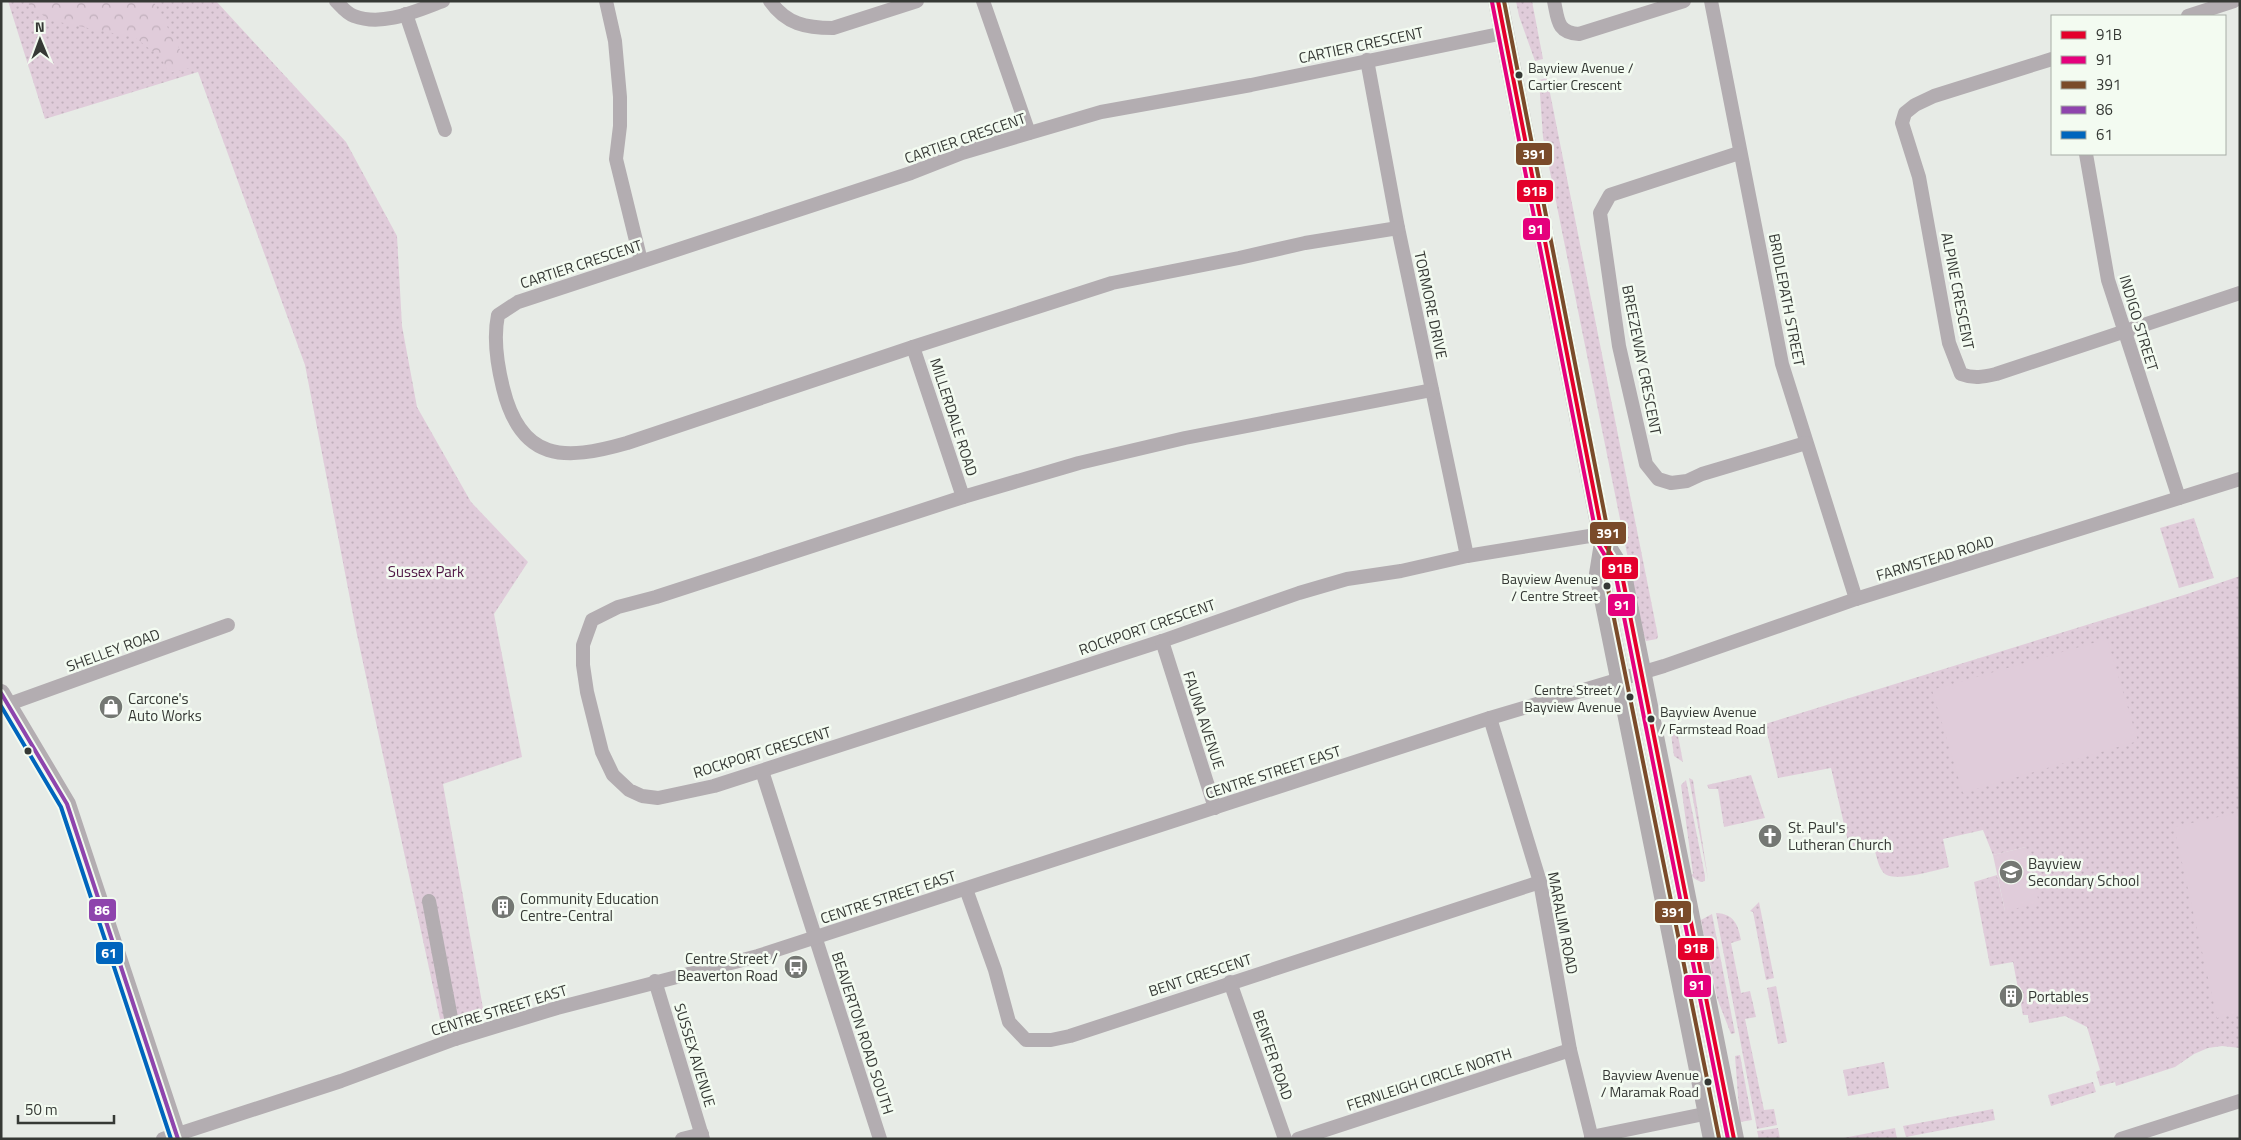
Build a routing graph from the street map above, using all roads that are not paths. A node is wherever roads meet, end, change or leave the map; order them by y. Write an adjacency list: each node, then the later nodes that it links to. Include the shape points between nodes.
1 (336, 1): 12 (street, via 352,16 368,20)
2 (443, 1): 12 (street)
3 (606, 1): 22 (street, via 620,97 616,159)
4 (770, 1): 5 (street, via 777,11 796,24 833,28)
5 (917, 1)
6 (983, 1): 18 (street)
7 (1498, 1): 14 (main road)
8 (1554, 1): 9 (street, via 1558,22 1564,30 1579,34)
9 (1684, 1)
10 (1711, 1): 19 (street, BRIDLEPATH STREET)
11 (2234, 1): 13 (street)
12 (406, 14): 17 (street)
13 (2191, 15)
14 (1504, 33): 16 (street, CARTIER CRESCENT); 31 (main road)
15 (2051, 59): 24 (street, ALPINE CRESCENT, via 1934,96 1905,113 1902,123 1919,177 1949,343 1961,374 1980,378)
16 (1367, 60): 18 (street, CARTIER CRESCENT, via 1101,112); 21 (street, TORMORE DRIVE)
17 (445, 130)
18 (1029, 133): 22 (street, CARTIER CRESCENT)
19 (1739, 153): 27 (street, BRIDLEPATH STREET, via 1782,364); 27 (street, BREEZEWAY CRESCENT, via 1610,195 1600,213 1620,346 1640,442 1652,473 1658,479 1671,483 1687,481)
20 (2086, 155): 24 (street, INDIGO STREET, via 2108,280)
21 (1398, 228): 25 (street, CARTIER CRESCENT, via 1305,243 1133,278); 26 (street, TORMORE DRIVE)
22 (641, 261): 25 (street, CARTIER CRESCENT, via 518,302 498,315 494,334 504,392 518,427 529,441 556,452 593,452)
23 (2240, 293): 24 (street, ALPINE CRESCENT)
24 (2124, 332): 30 (street, INDIGO STREET)
25 (913, 347): 29 (street, MILLERDALE ROAD)
26 (1432, 390): 29 (street, ROCKPORT CRESCENT, via 1143,448); 32 (street, TORMORE DRIVE)
27 (1806, 443): 33 (street, BRIDLEPATH STREET)
28 (2240, 479): 30 (street, FARMSTEAD ROAD)
29 (963, 497): 40 (street, ROCKPORT CRESCENT, via 618,607 592,620 583,645 586,692 602,752 621,784 642,796 658,798)
30 (2178, 498): 33 (street, FARMSTEAD ROAD)
31 (1603, 538): 32 (street, ROCKPORT CRESCENT); 36 (main road, via 1621,570); 37 (main road, via 1599,574)
32 (1467, 556): 35 (street, ROCKPORT CRESCENT, via 1401,572 1347,579 1299,592)
33 (1856, 599): 36 (street, FARMSTEAD ROAD)
34 (228, 625): 38 (street, SHELLEY ROAD)
35 (1162, 641): 40 (street, ROCKPORT CRESCENT); 41 (street, FAUNA AVENUE)
36 (1642, 673): 37 (street, FARMSTEAD ROAD); 60 (main road)
37 (1620, 680): 39 (street, CENTRE STREET EAST); 51 (main road)
38 (5, 698): 53 (street, via 67,804)
39 (1490, 718): 41 (street, CENTRE STREET EAST); 42 (street, MARALIM ROAD)
40 (762, 771): 45 (street, BEAVERTON ROAD SOUTH)
41 (1215, 808): 43 (street, CENTRE STREET EAST)
42 (1540, 882): 47 (street, BENT CRESCENT); 49 (street, MARALIM ROAD)
43 (966, 889): 45 (street, CENTRE STREET EAST); 47 (street, BENT CRESCENT, via 995,970 1008,1022 1026,1040 1070,1036)
44 (429, 902): 48 (street)
45 (814, 937): 46 (street, CENTRE STREET EAST, via 758,956); 56 (street, BEAVERTON ROAD SOUTH)
46 (656, 981): 48 (street, CENTRE STREET EAST); 52 (street, SUSSEX AVENUE)
47 (1230, 982): 57 (street, BENFER ROAD)
48 (455, 1039): 53 (street, CENTRE STREET EAST)
49 (1570, 1050): 54 (street, MARALIM ROAD); 58 (street, FERNLEIGH CIRCLE NORTH)
50 (2240, 1101): 61 (street)
51 (1708, 1113): 54 (street); 59 (main road)
52 (702, 1136): 55 (street)
53 (173, 1137)
54 (1591, 1138)
55 (682, 1139)
56 (880, 1139)
57 (1285, 1139)
58 (1298, 1139)
59 (1713, 1139)
60 (1734, 1139)
61 (2121, 1139)

